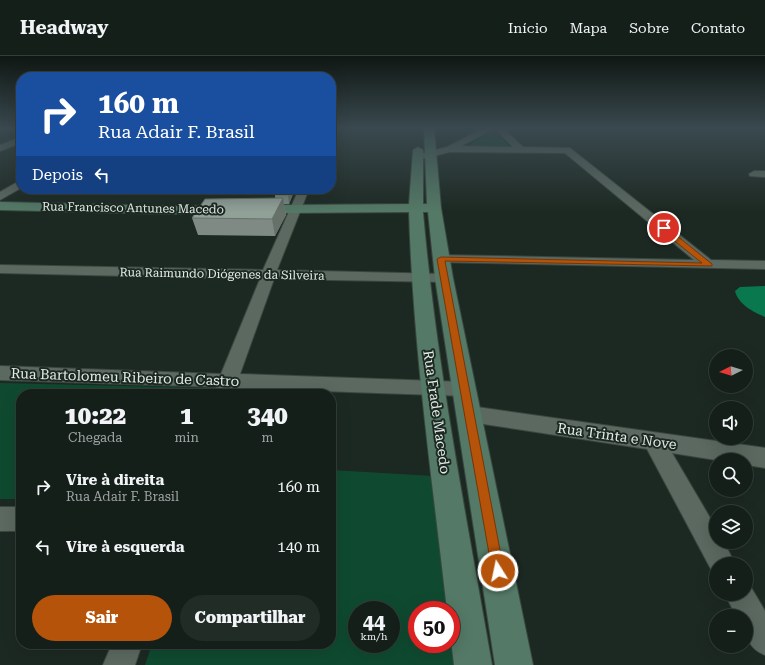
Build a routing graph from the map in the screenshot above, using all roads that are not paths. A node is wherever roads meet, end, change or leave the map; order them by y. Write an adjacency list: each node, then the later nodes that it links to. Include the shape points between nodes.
1 (574, 155): 12 (street)
2 (424, 156): 9 (main road, Rua Frade Macedo); 10 (main road, Rua Frade Macedo)
3 (754, 174): 4 (street)
4 (765, 174)
5 (16, 186): 7 (street)
6 (302, 194): 11 (street)
7 (0, 197)
8 (0, 206): 11 (main road, Rua Francisco Antunes Macedo, via 172,210)
9 (416, 208): 10 (main road, Rua Francisco Antunes Macedo); 11 (main road, Rua Francisco Antunes Macedo); 15 (main road, Rua Frade Macedo)
10 (434, 208): 15 (main road, Rua Frade Macedo)
11 (295, 209): 16 (street)
12 (710, 265): 13 (street, Rua Raimundo Diógenes da Silveira); 15 (street, Rua Raimundo Diógenes da Silveira)
13 (765, 265)
14 (0, 269): 16 (street, Rua Raimundo Diógenes da Silveira)
15 (435, 272): 16 (street, Rua Raimundo Diógenes da Silveira); 19 (main road, Rua Frade Macedo); 20 (main road, Rua Frade Macedo)
16 (268, 276): 18 (street)
17 (0, 373): 18 (street, Rua Bartolomeu Ribeiro de Castro)
18 (226, 387): 19 (street, Rua Bartolomeu Ribeiro de Castro)
19 (433, 387): 20 (street, Rua Bartolomeu Ribeiro de Castro); 30 (main road, Rua Frade Macedo)
20 (467, 401): 21 (street, Rua Trinta e Nove); 31 (main road, Rua Frade Macedo)
21 (653, 440): 22 (street, Rua Trinta e Nove); 25 (street)
22 (765, 458)
23 (0, 519): 24 (street)
24 (16, 519)
25 (718, 557)
26 (743, 601): 27 (street)
27 (765, 640)
28 (125, 649): 29 (street)
29 (119, 665)
30 (473, 665)
31 (514, 665)

